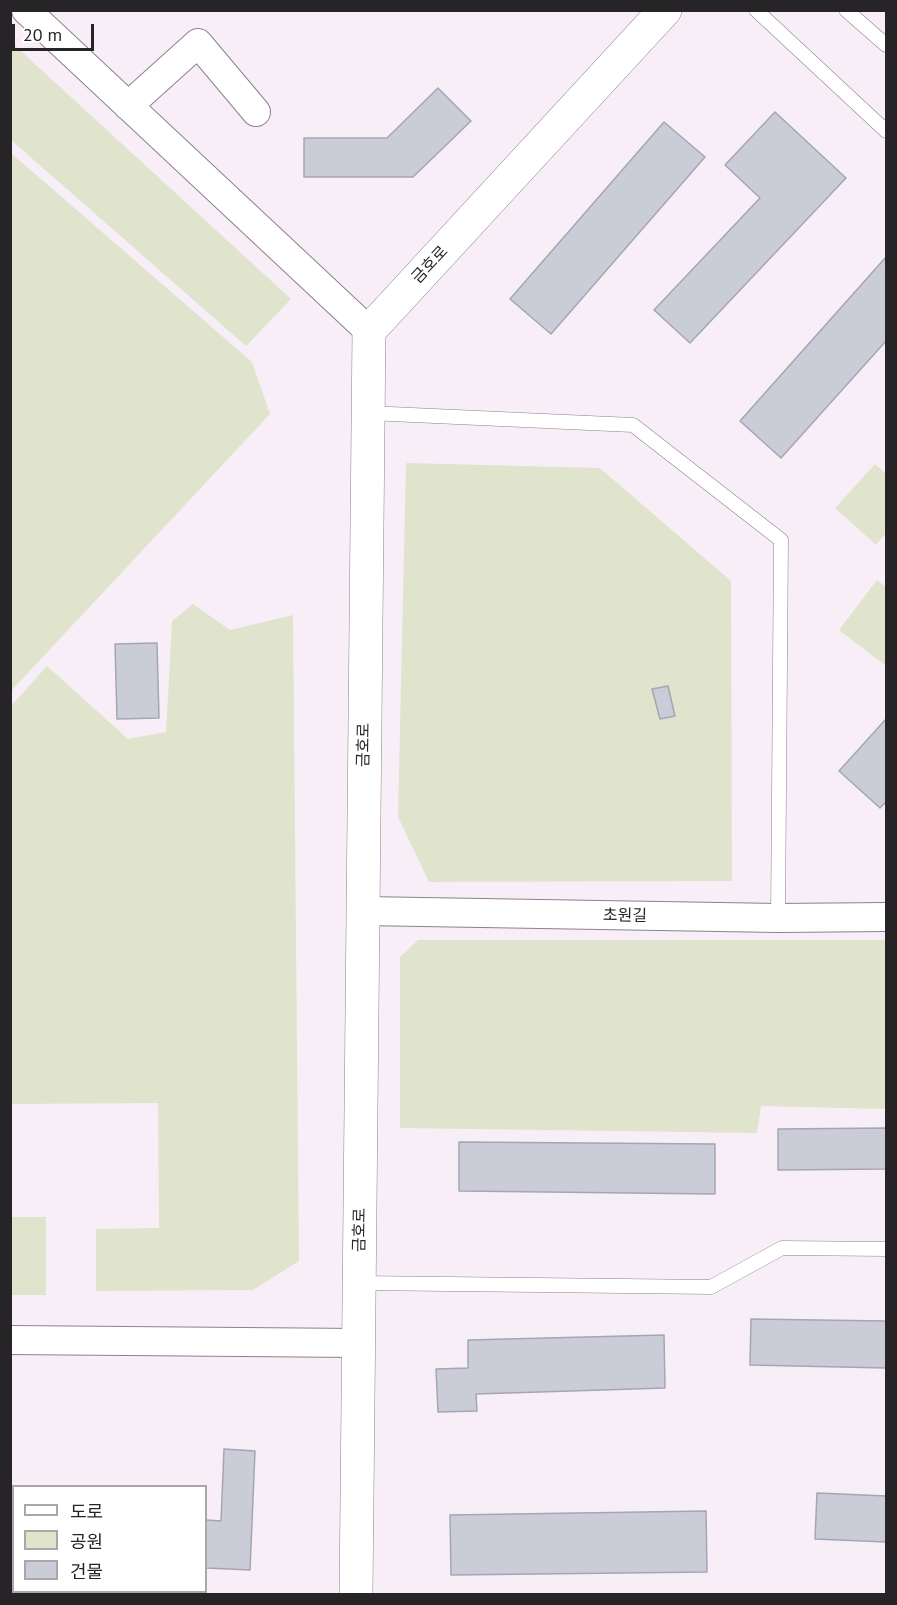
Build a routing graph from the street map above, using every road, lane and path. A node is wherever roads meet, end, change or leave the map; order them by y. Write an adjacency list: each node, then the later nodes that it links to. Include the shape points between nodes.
1 (26, 10): 6 (street)
2 (665, 10): 9 (street, 금호로)
3 (846, 10): 5 (lane)
4 (760, 12): 8 (lane)
5 (886, 45)
6 (128, 106): 7 (street, via 198,43); 9 (street)
7 (256, 112)
8 (886, 131)
9 (369, 331): 10 (street, 금호로)
10 (368, 413): 11 (street, 금호로); 12 (lane, via 633,425 781,540)
11 (363, 911): 12 (street, 초원길); 15 (street, 금호로)
12 (778, 918): 13 (street, 초원길)
13 (886, 918)
14 (886, 1250): 15 (lane, via 782,1248 711,1287)
15 (359, 1283): 17 (street, 금호로)
16 (10, 1340): 17 (street)
17 (358, 1343): 18 (street, 금호로)
18 (356, 1594)

